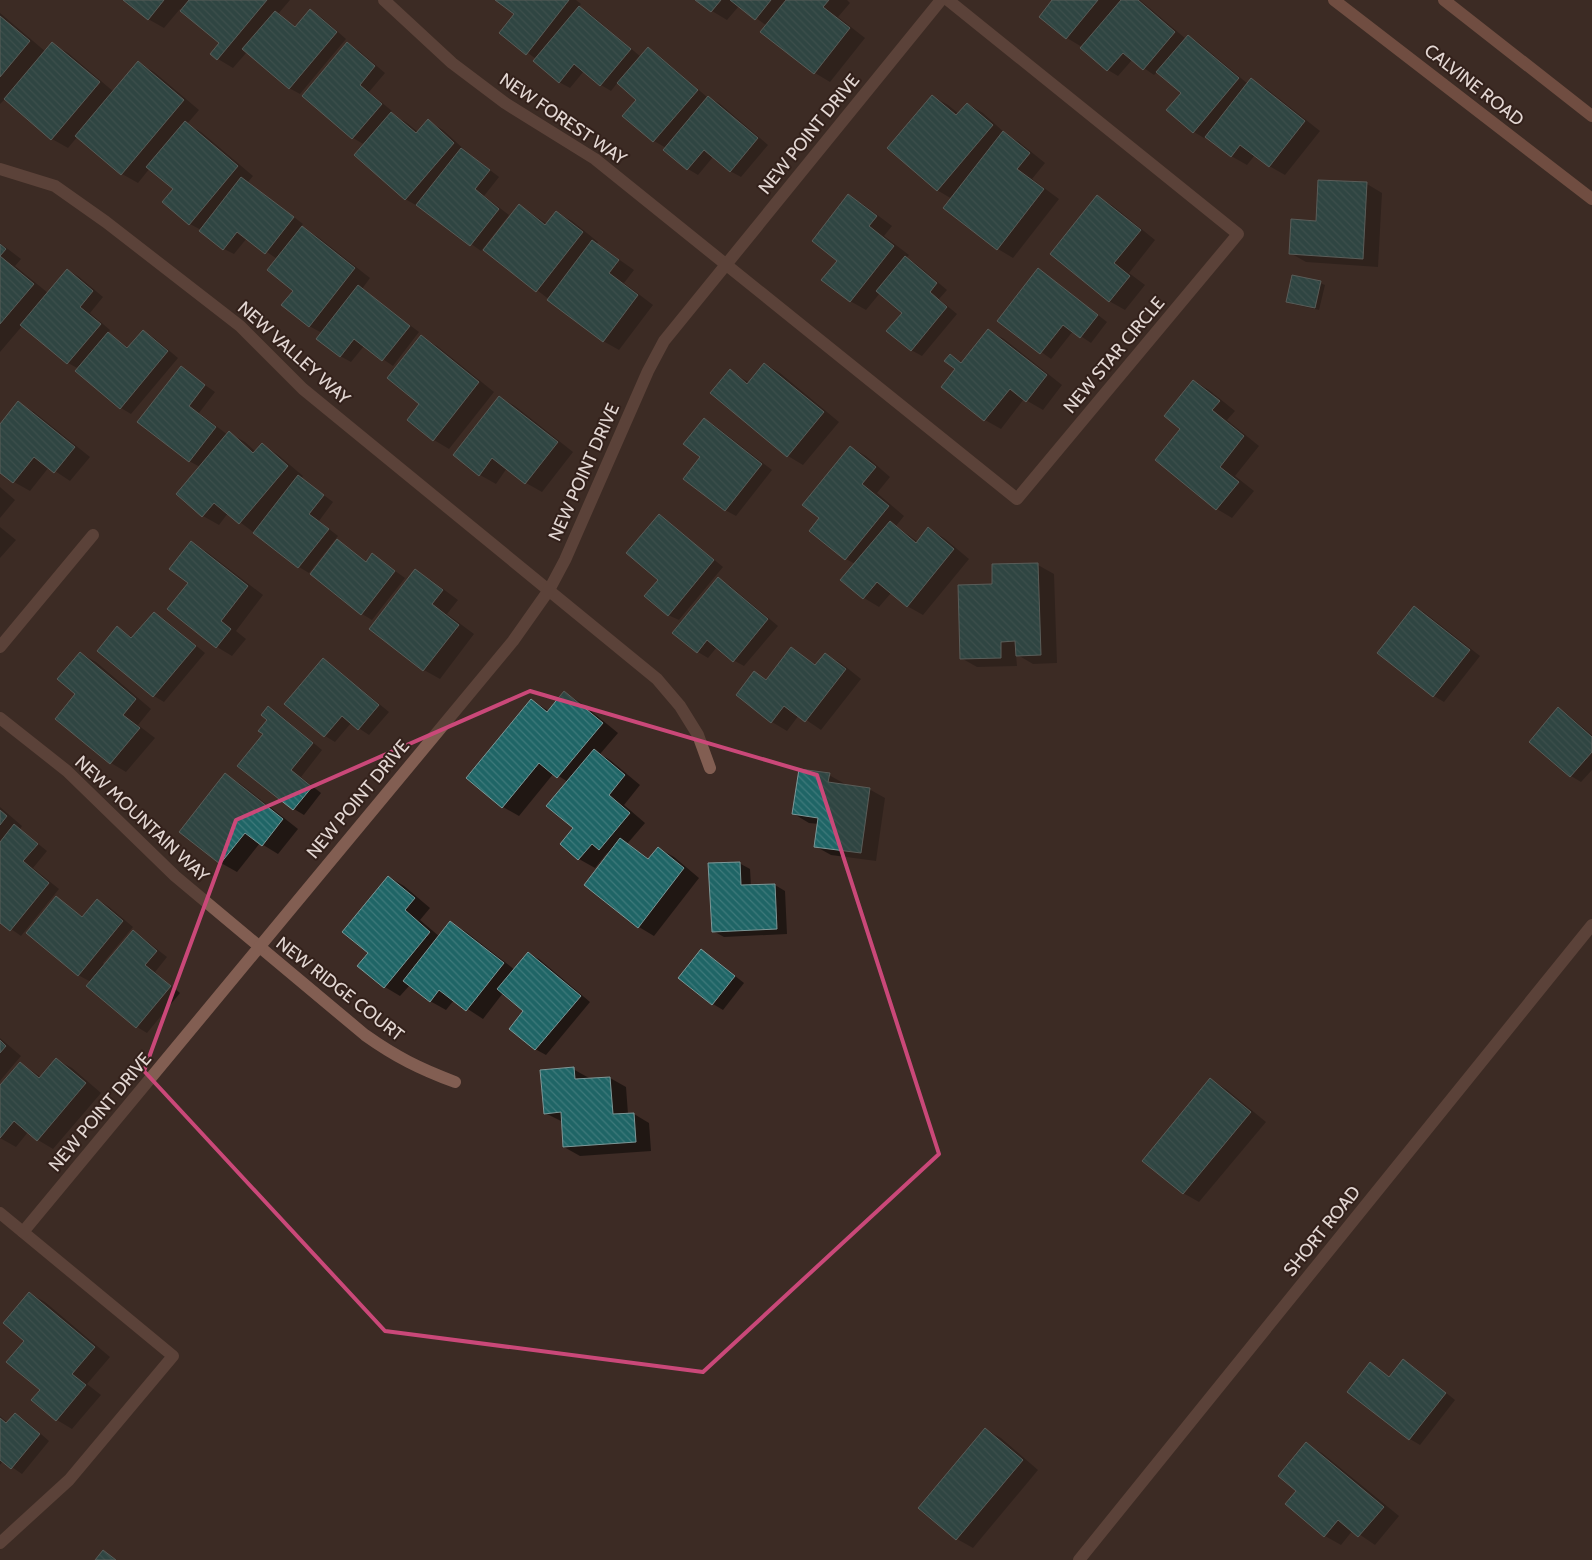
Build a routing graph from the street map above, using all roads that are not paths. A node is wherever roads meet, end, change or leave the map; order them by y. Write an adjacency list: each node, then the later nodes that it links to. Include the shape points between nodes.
1 (384, 0): 9 (street, NEW FOREST WAY, via 452,63 505,103 595,159)
2 (941, 0): 9 (street, NEW POINT DRIVE)
3 (948, 0): 9 (street, NEW STAR CIRCLE, via 1238,234 1017,499)
4 (1334, 0): 8 (main road, CALVINE ROAD)
5 (1444, 0): 6 (main road)
6 (1592, 116)
7 (0, 169): 11 (street, NEW VALLEY WAY, via 55,186 106,222 240,326 303,389)
8 (1592, 199)
9 (726, 263): 11 (street, NEW POINT DRIVE, via 664,341 565,560)
10 (93, 535): 12 (street)
11 (548, 590): 14 (street, NEW VALLEY WAY, via 657,679 680,706 698,735); 16 (street, NEW POINT DRIVE, via 513,641)
12 (0, 647)
13 (0, 718): 16 (street, NEW MOUNTAIN WAY, via 67,771 175,876)
14 (710, 768)
15 (1592, 924): 21 (street, SHORT ROAD)
16 (259, 947): 17 (street, NEW RIDGE COURT, via 392,1054); 19 (street, NEW POINT DRIVE)
17 (455, 1082)
18 (0, 1213): 19 (street)
19 (23, 1232): 20 (street, via 173,1356 69,1480)
20 (0, 1543)
21 (1080, 1560)

